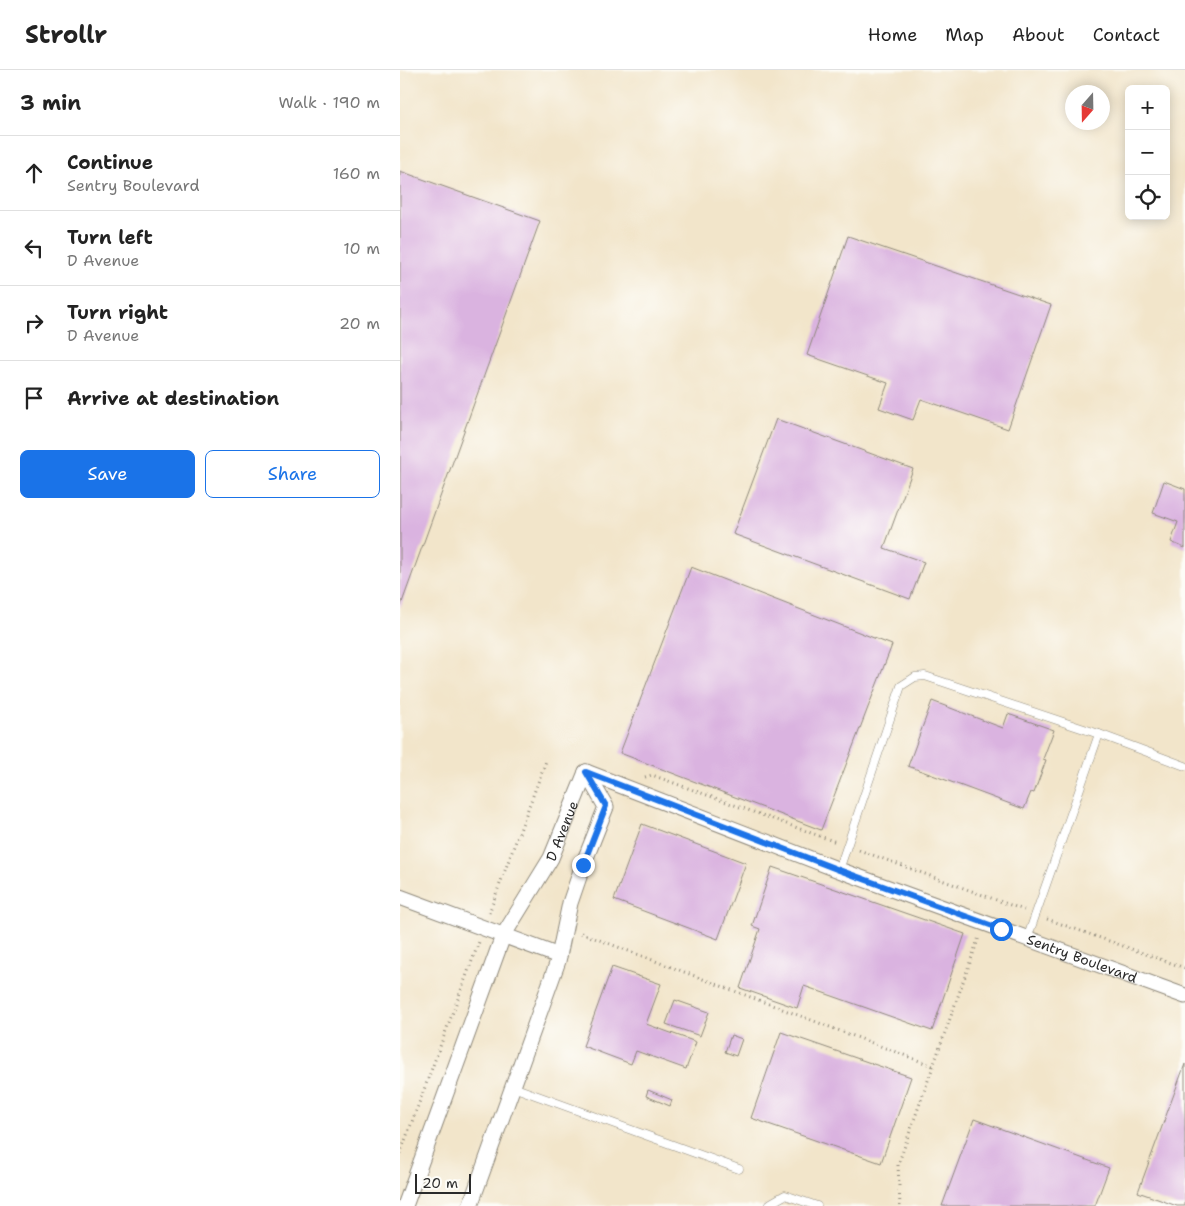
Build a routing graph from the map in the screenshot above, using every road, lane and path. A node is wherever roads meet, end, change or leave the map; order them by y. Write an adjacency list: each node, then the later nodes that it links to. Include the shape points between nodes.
1 (1099, 734): 3 (lane); 6 (lane, via 925,676 915,677 901,686); 10 (lane)
2 (546, 761): 13 (path)
3 (1185, 766)
4 (586, 772): 7 (street, Sentry Boulevard); 12 (street, via 606,806 575,888); 14 (street, D Avenue, via 551,858)
5 (643, 778): 6 (path, via 652,775)
6 (847, 846): 7 (lane); 9 (path)
7 (839, 870): 11 (street, Sentry Boulevard)
8 (400, 897): 13 (street)
9 (992, 899): 10 (path); 11 (path)
10 (1035, 914): 15 (lane); 17 (path)
11 (984, 923): 15 (street, Sentry Boulevard); 19 (path)
12 (565, 927): 16 (street); 19 (path)
13 (484, 928): 14 (street); 21 (path)
14 (503, 936): 16 (street); 23 (street, D Avenue)
15 (1027, 938): 18 (street, Sentry Boulevard)
16 (559, 956): 20 (street)
17 (1185, 968)
18 (1185, 996)
19 (933, 1066): 27 (path, via 898,1165)
20 (513, 1088): 22 (lane); 24 (street)
21 (400, 1154)
22 (739, 1169)
23 (405, 1206)
24 (470, 1206)
25 (769, 1206): 26 (lane, via 785,1195)
26 (817, 1206)
27 (900, 1206)

